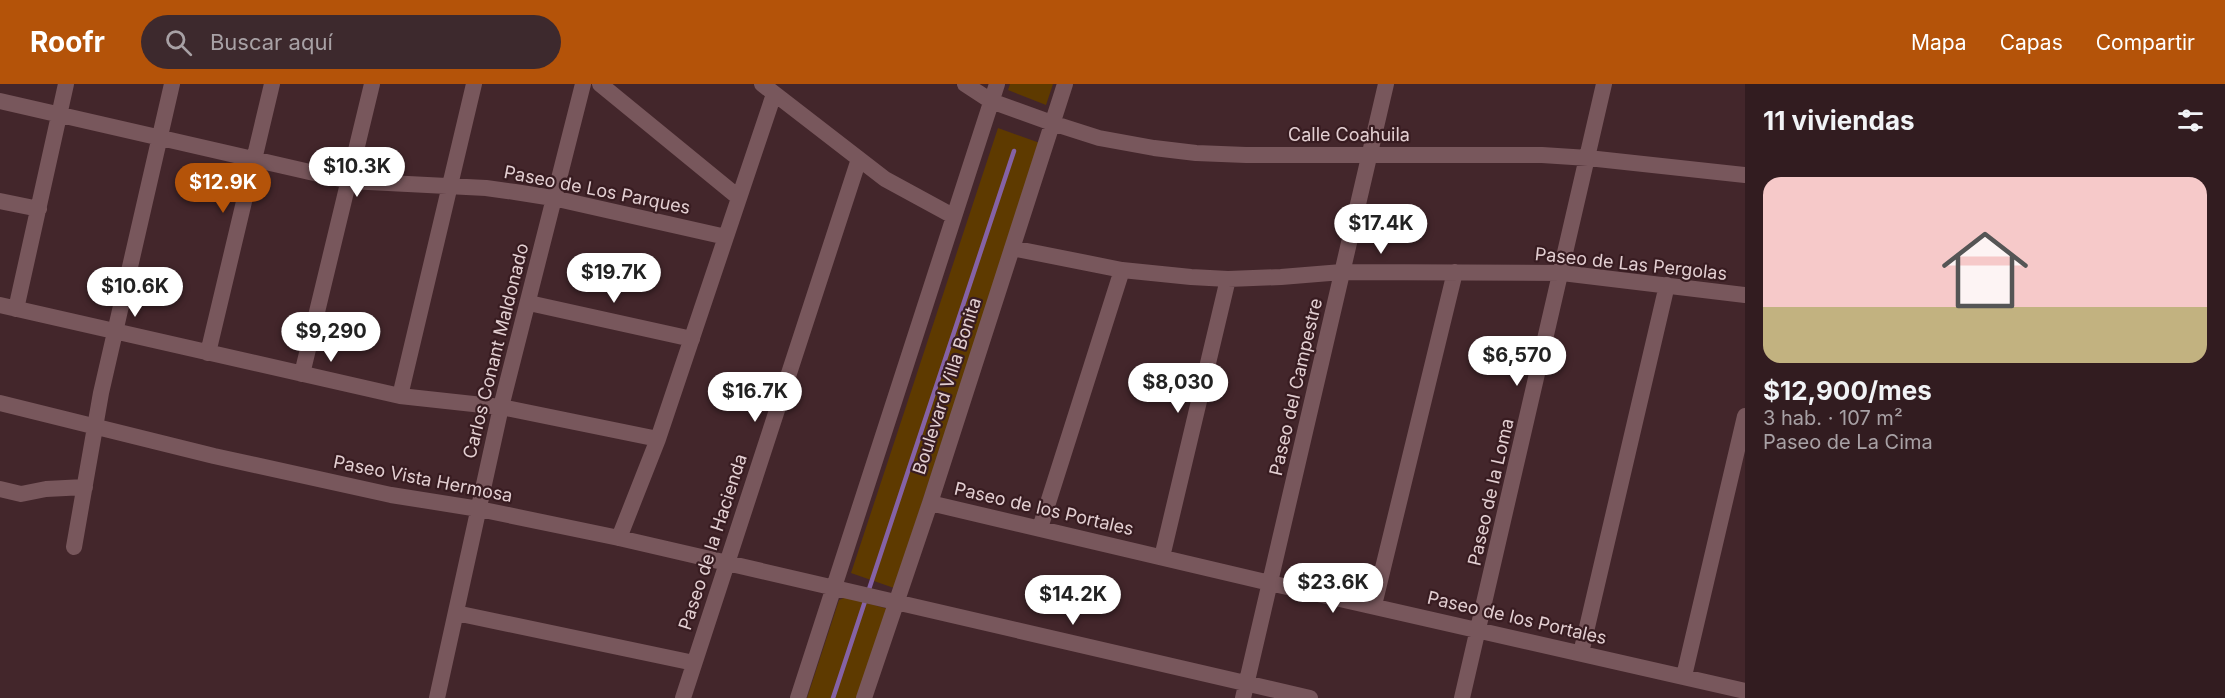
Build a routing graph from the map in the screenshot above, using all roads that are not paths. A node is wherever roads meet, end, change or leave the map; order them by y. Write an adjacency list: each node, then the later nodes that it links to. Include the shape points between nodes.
1 (66, 84): 16 (street)
2 (172, 84): 18 (street)
3 (272, 84): 22 (street)
4 (372, 84): 24 (street)
5 (474, 84): 25 (street)
6 (583, 84): 27 (street, Carlos Conant Maldonado)
7 (600, 84): 26 (street)
8 (965, 84): 15 (street, Calle Coahuila)
9 (997, 84): 15 (street)
10 (1065, 84): 17 (street, Boulevard Villa Bonita)
11 (1386, 84): 19 (street, Paseo del Campestre)
12 (1605, 84): 20 (street, Paseo de la Loma)
13 (768, 89): 21 (street); 26 (street)
14 (0, 101): 16 (street, Paseo de Los Parques)
15 (995, 103): 17 (street, Calle Coahuila); 30 (street)
16 (60, 115): 18 (street, Paseo de Los Parques); 29 (street)
17 (1048, 122): 19 (street, Calle Coahuila, via 1099,138 1196,153); 32 (street, Boulevard Villa Bonita)
18 (159, 138): 22 (street, Paseo de Los Parques); 42 (street)
19 (1370, 154): 20 (street, Calle Coahuila); 34 (street, Paseo del Campestre)
20 (1588, 158): 23 (street, Calle Coahuila); 36 (street, Paseo de la Loma)
21 (859, 159): 30 (street, via 885,179); 60 (street, Paseo de la Hacienda)
22 (253, 160): 24 (street, Paseo de Los Parques); 44 (street)
23 (1745, 175)
24 (349, 181): 25 (street, Paseo de Los Parques); 45 (street)
25 (449, 186): 27 (street, Paseo de Los Parques); 46 (street)
26 (738, 197): 31 (street)
27 (553, 198): 31 (street, Paseo de Los Parques); 40 (street, Carlos Conant Maldonado)
28 (0, 201): 29 (street)
29 (39, 209): 41 (street)
30 (953, 216): 62 (street)
31 (726, 237): 43 (street)
32 (1012, 248): 33 (street, Paseo de Las Pergolas); 54 (street, Boulevard Villa Bonita)
33 (1122, 270): 37 (street, Paseo de Las Pergolas); 56 (street)
34 (1342, 272): 35 (street, Paseo de Las Pergolas); 37 (street, Paseo de Las Pergolas); 61 (street, Paseo del Campestre)
35 (1455, 272): 36 (street, Paseo de Las Pergolas); 64 (street)
36 (1562, 273): 38 (street, Paseo de Las Pergolas); 66 (street, Paseo de la Loma)
37 (1228, 279): 59 (street)
38 (1667, 285): 39 (street, Paseo de Las Pergolas); 67 (street)
39 (1745, 296)
40 (529, 303): 43 (street); 48 (street, Carlos Conant Maldonado)
41 (8, 307): 42 (street)
42 (114, 332): 44 (street); 50 (street)
43 (692, 339): 51 (street)
44 (208, 353): 45 (street)
45 (302, 374): 46 (street)
46 (400, 396): 48 (street)
47 (0, 403): 50 (street, Paseo Vista Hermosa)
48 (501, 407): 51 (street); 55 (street, Carlos Conant Maldonado)
49 (1745, 416): 69 (street)
50 (96, 425): 52 (street); 55 (street, Paseo Vista Hermosa, via 391,495)
51 (658, 439): 57 (street)
52 (85, 487): 53 (street, via 21,494); 58 (street)
53 (0, 489)
54 (930, 503): 56 (street, Paseo de los Portales); 63 (street, Boulevard Villa Bonita)
55 (479, 509): 57 (street, Paseo Vista Hermosa); 65 (street, Carlos Conant Maldonado)
56 (1040, 528): 59 (street, Paseo de los Portales)
57 (619, 538): 60 (street, Paseo Vista Hermosa)
58 (74, 547)
59 (1162, 557): 61 (street, Paseo de los Portales)
60 (727, 563): 62 (street, Paseo Vista Hermosa); 68 (street, Paseo de la Hacienda)
61 (1270, 583): 64 (street, Paseo de los Portales); 70 (street, Paseo del Campestre)
62 (837, 589): 63 (street, Paseo Vista Hermosa); 74 (street)
63 (894, 603): 70 (street); 75 (street, Boulevard Villa Bonita)
64 (1374, 605): 66 (street, Paseo de los Portales)
65 (456, 613): 68 (street); 72 (street, Carlos Conant Maldonado)
66 (1478, 630): 67 (street, Paseo de los Portales); 77 (street, Paseo de la Loma)
67 (1581, 653): 69 (street, Paseo de los Portales)
68 (694, 663): 73 (street, Paseo de la Hacienda)
69 (1684, 676): 71 (street, Paseo de los Portales)
70 (1245, 691): 76 (street)
71 (1745, 691)
72 (437, 698)
73 (683, 698)
74 (798, 698)
75 (864, 698)
76 (1310, 698)
77 (1462, 698)

